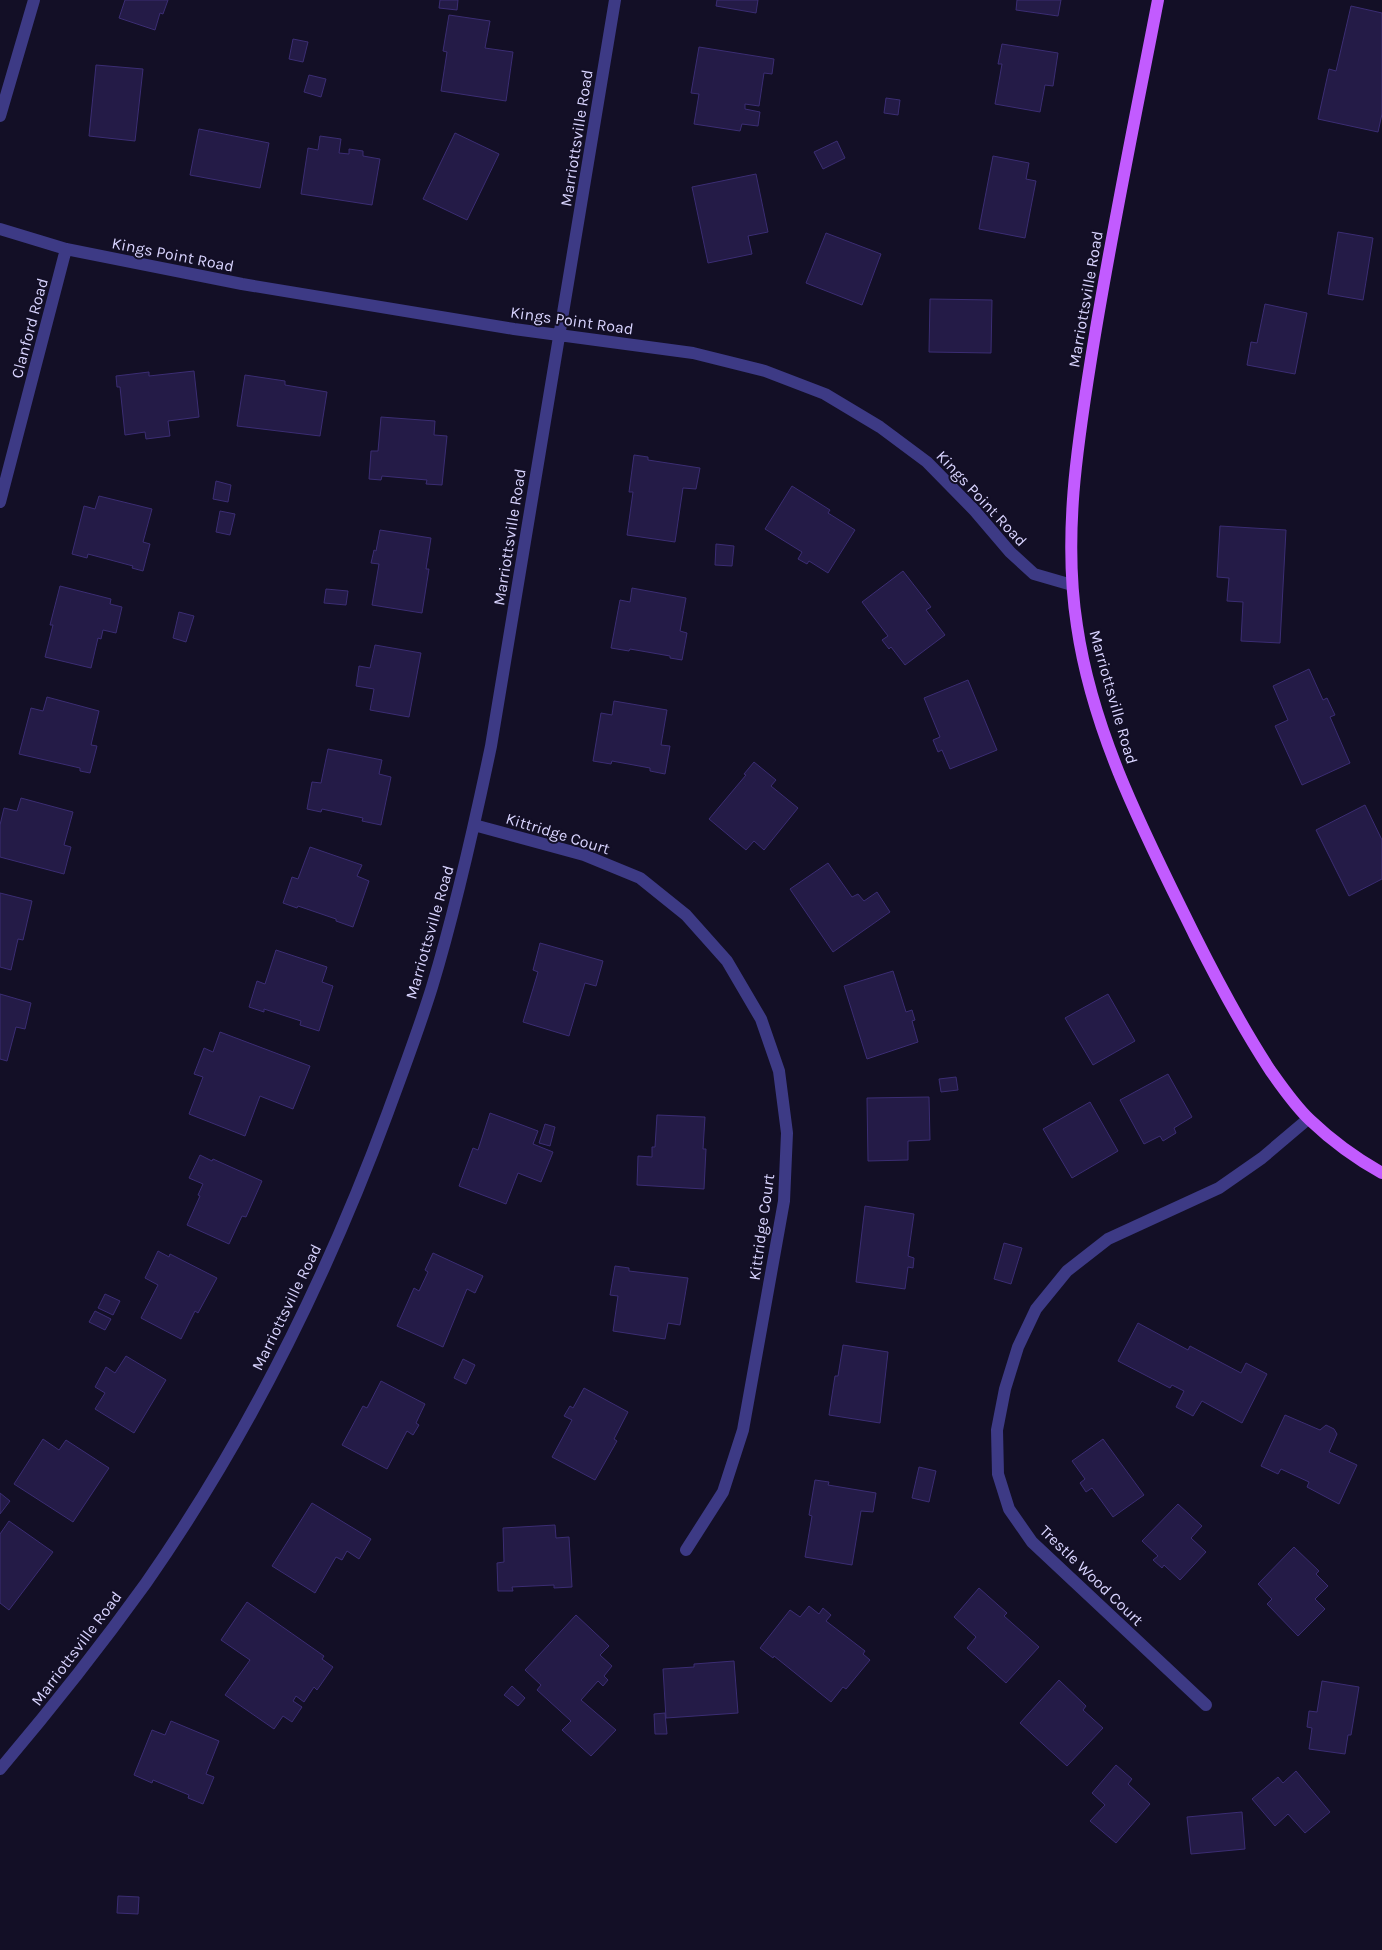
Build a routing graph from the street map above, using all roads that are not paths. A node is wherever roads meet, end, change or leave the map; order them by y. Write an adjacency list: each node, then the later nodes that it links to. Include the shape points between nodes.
1 (34, 0): 4 (street)
2 (615, 0): 7 (street, Marriottsville Road)
3 (1158, 0): 9 (main road, Marriottsville Road, via 1086,390 1074,494)
4 (0, 116)
5 (0, 229): 6 (street, Kings Point Road)
6 (66, 249): 7 (street, Kings Point Road, via 242,284); 8 (street, Clanford Road)
7 (559, 335): 9 (street, Kings Point Road, via 693,354 765,371 825,394 880,427 927,462 1034,574); 10 (street, Marriottsville Road, via 491,746)
8 (0, 502)
9 (1072, 584): 11 (main road, Marriottsville Road, via 1088,678 1118,769 1136,811 1225,996 1255,1047)
10 (474, 825): 13 (street, Kittridge Court, via 584,855 640,878 686,915 727,961 761,1019 779,1071 787,1133 784,1201 743,1430 723,1492); 15 (street, Marriottsville Road, via 432,988 408,1058 334,1246 278,1364 194,1509 147,1581 89,1660)
11 (1308, 1119): 12 (main road, Marriottsville Road); 14 (street, Trestle Wood Court, via 1262,1158 1218,1188 1108,1238 1067,1271 1036,1309 1018,1347 997,1430 998,1474 1009,1508 1032,1542)
12 (1382, 1173)
13 (686, 1550)
14 (1206, 1705)
15 (0, 1769)

